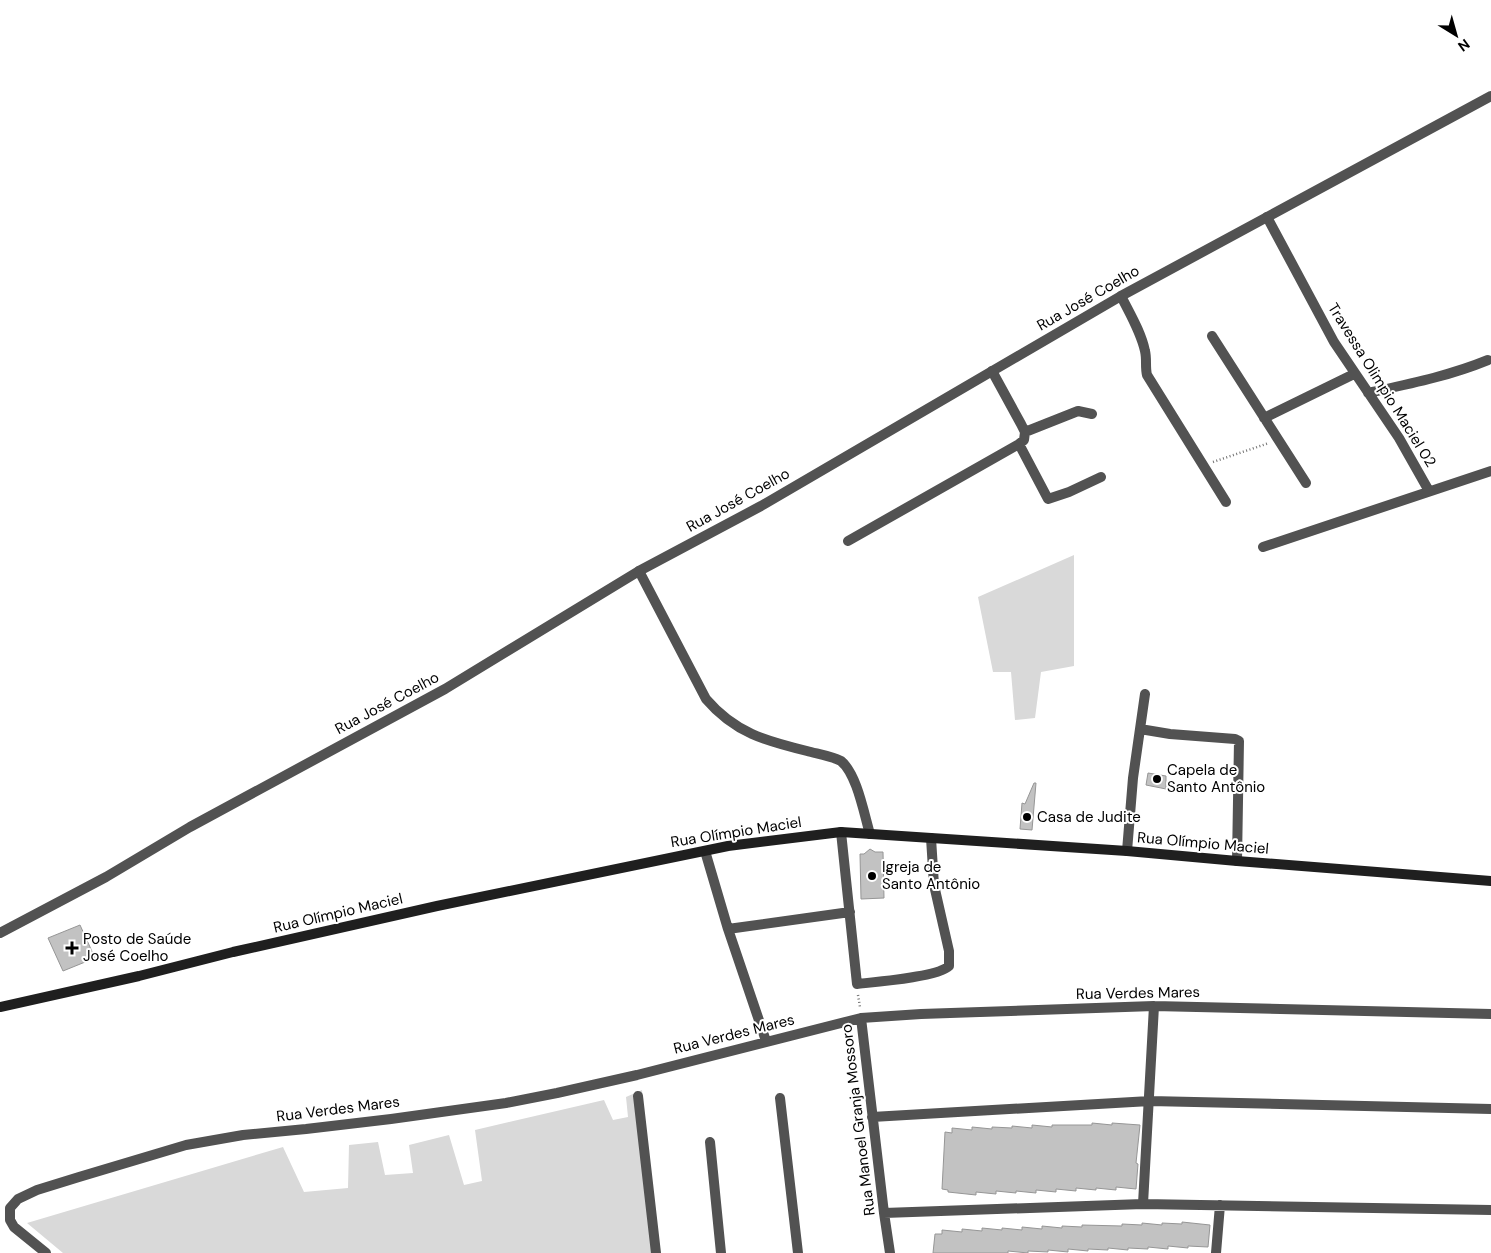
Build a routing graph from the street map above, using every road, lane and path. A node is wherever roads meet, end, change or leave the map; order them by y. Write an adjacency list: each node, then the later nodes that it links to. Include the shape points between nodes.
1 (1491, 96): 2 (street, Rua José Coelho)
2 (1267, 216): 3 (street, Rua José Coelho); 7 (street, Travessa Olimpio Maciel 02)
3 (1121, 296): 6 (street, Rua José Coelho); 14 (street, via 1142,339 1147,375)
4 (1212, 336): 10 (street)
5 (1488, 360): 8 (street, via 1459,372)
6 (992, 370): 11 (street); 22 (street, Rua José Coelho, via 761,506)
7 (1354, 374): 8 (street, Travessa Olimpio Maciel 02); 10 (street)
8 (1368, 393): 18 (street, Travessa Olimpio Maciel 02)
9 (1092, 414): 11 (street, via 1078,411)
10 (1264, 418): 12 (street)
11 (1025, 432): 13 (street, via 1024,440)
12 (1278, 440): 14 (path); 17 (street)
13 (1019, 444): 16 (street, via 1048,499); 20 (street)
14 (1203, 466): 19 (street)
15 (1491, 471): 18 (street)
16 (1101, 477)
17 (1306, 483)
18 (1429, 490): 21 (street)
19 (1226, 502)
20 (848, 541)
21 (1263, 547)
22 (639, 571): 26 (street, via 706,699 717,712 765,741 841,761 853,778); 34 (street, Rua José Coelho, via 445,689)
23 (1145, 694): 24 (street)
24 (1140, 729): 28 (street); 30 (street, via 1238,740)
25 (841, 832): 26 (main road, Rua Olímpio Maciel); 29 (main road, Rua Olímpio Maciel); 32 (street)
26 (870, 834): 27 (main road, Rua Olímpio Maciel)
27 (931, 838): 28 (main road, Rua Olímpio Maciel); 35 (street, via 934,885 949,952 949,966 897,980)
28 (1127, 850): 30 (main road, Rua Olímpio Maciel)
29 (705, 851): 33 (street); 36 (main road, Rua Olímpio Maciel, via 437,906)
30 (1237, 862): 31 (main road, Rua Olímpio Maciel)
31 (1491, 880)
32 (850, 912): 33 (street); 35 (street)
33 (728, 929): 40 (street)
34 (0, 933)
35 (857, 984): 39 (path, Rua Manoel Granja Mossoro)
36 (0, 1006)
37 (1154, 1006): 38 (street, Rua Verdes Mares); 39 (street, Rua Verdes Mares); 43 (street)
38 (1491, 1014)
39 (861, 1018): 40 (street, Rua Verdes Mares); 45 (street, Rua Manoel Granja Mossoro)
40 (766, 1041): 51 (street, Rua Verdes Mares, via 628,1077 514,1101 186,1145 22,1196 12,1204 9,1216 14,1227)
41 (638, 1096): 52 (street)
42 (780, 1098): 54 (street)
43 (1150, 1101): 44 (street); 45 (street); 47 (street)
44 (1491, 1109)
45 (872, 1117): 50 (street, Rua Manoel Granja Mossoro)
46 (710, 1142): 53 (street)
47 (1143, 1204): 48 (street); 50 (street)
48 (1220, 1205): 49 (street); 56 (street)
49 (1491, 1210)
50 (884, 1213): 55 (street, Rua Manoel Granja Mossoro)
51 (46, 1253)
52 (656, 1253)
53 (721, 1253)
54 (798, 1253)
55 (890, 1253)
56 (1216, 1253)

